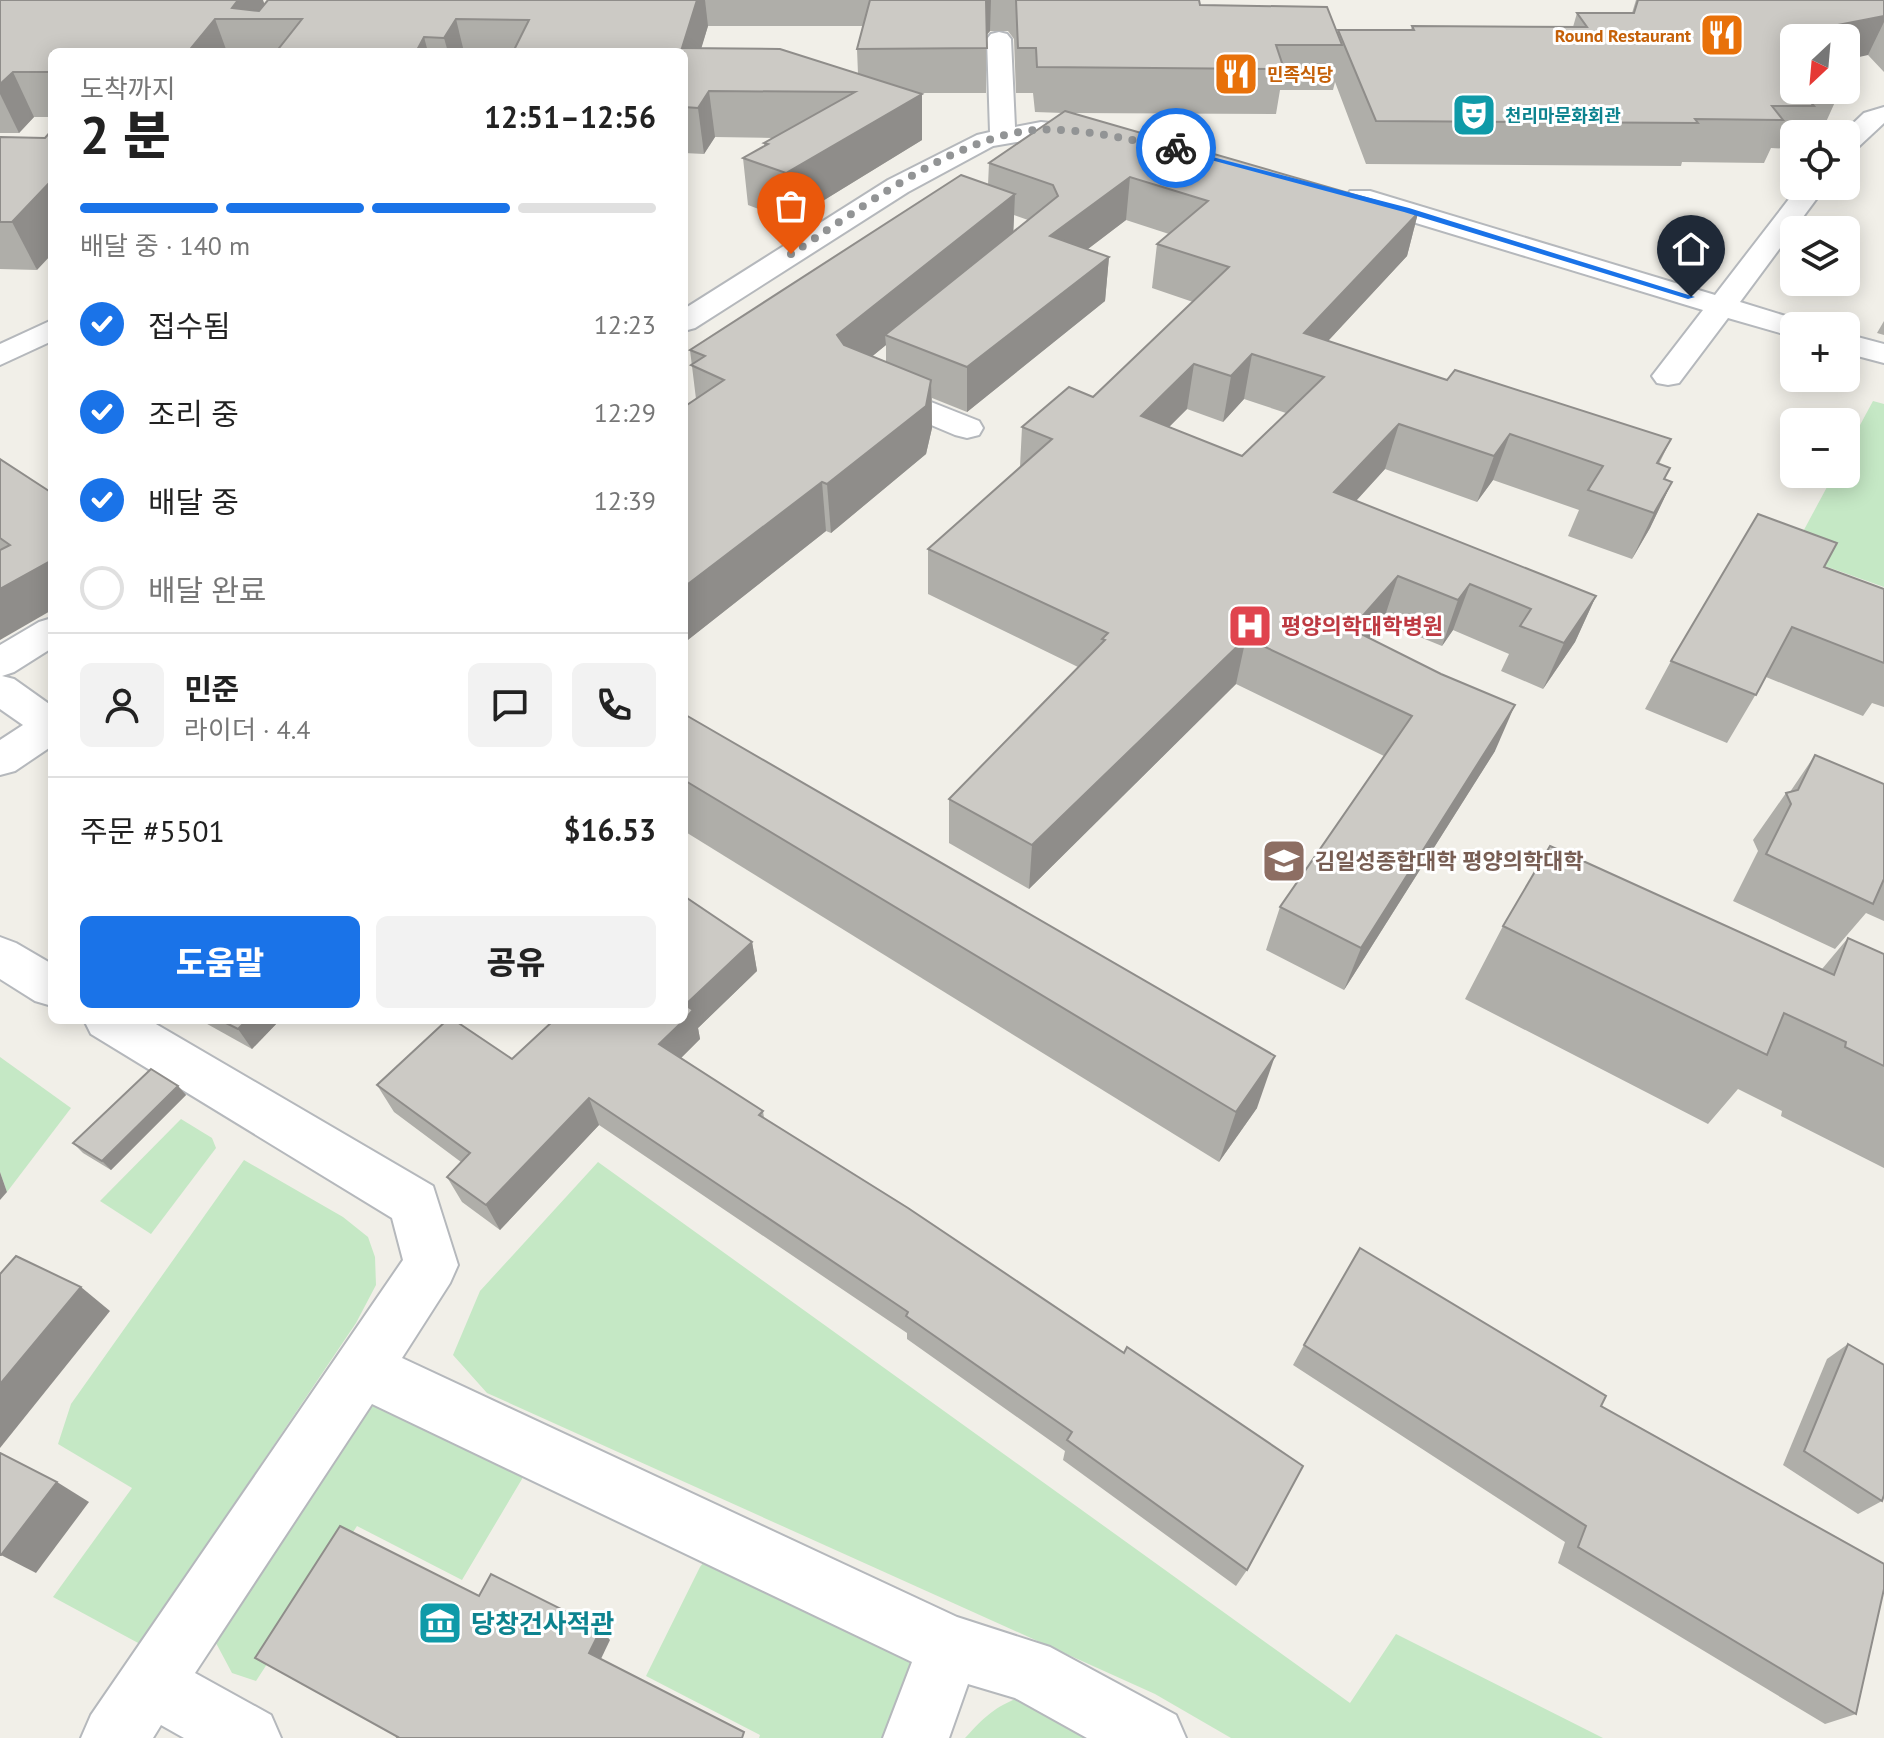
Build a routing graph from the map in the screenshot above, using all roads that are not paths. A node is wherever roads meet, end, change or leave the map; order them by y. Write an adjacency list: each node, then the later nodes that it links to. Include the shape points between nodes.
1 (999, 39): 4 (street)
2 (1884, 115): 3 (street)
3 (1860, 131)
4 (1003, 135): 5 (street, via 1041,130); 6 (street)
5 (1129, 141)
6 (898, 186): 9 (street); 11 (street)
7 (1329, 189): 10 (street)
8 (1802, 200): 10 (street)
9 (940, 201)
10 (1719, 306): 12 (street); 18 (street)
11 (688, 319)
12 (1780, 324)
13 (48, 331): 16 (street)
14 (1860, 347): 15 (street)
15 (1884, 354)
16 (0, 356)
17 (884, 363): 19 (street, via 859,383)
18 (1668, 376)
19 (967, 428)
20 (48, 633): 21 (street)
21 (0, 663)
22 (0, 689): 23 (street)
23 (48, 723)
24 (48, 729): 25 (street)
25 (0, 760)
26 (0, 956): 27 (street)
27 (48, 985)
28 (115, 1024): 29 (street, via 414,1203 431,1265)
29 (362, 1369): 30 (street); 31 (street)
30 (950, 1647): 34 (street); 35 (street, via 1027,1670)
31 (151, 1684): 32 (street); 33 (street)
32 (114, 1738)
33 (248, 1738)
34 (916, 1738)
35 (1153, 1738)

